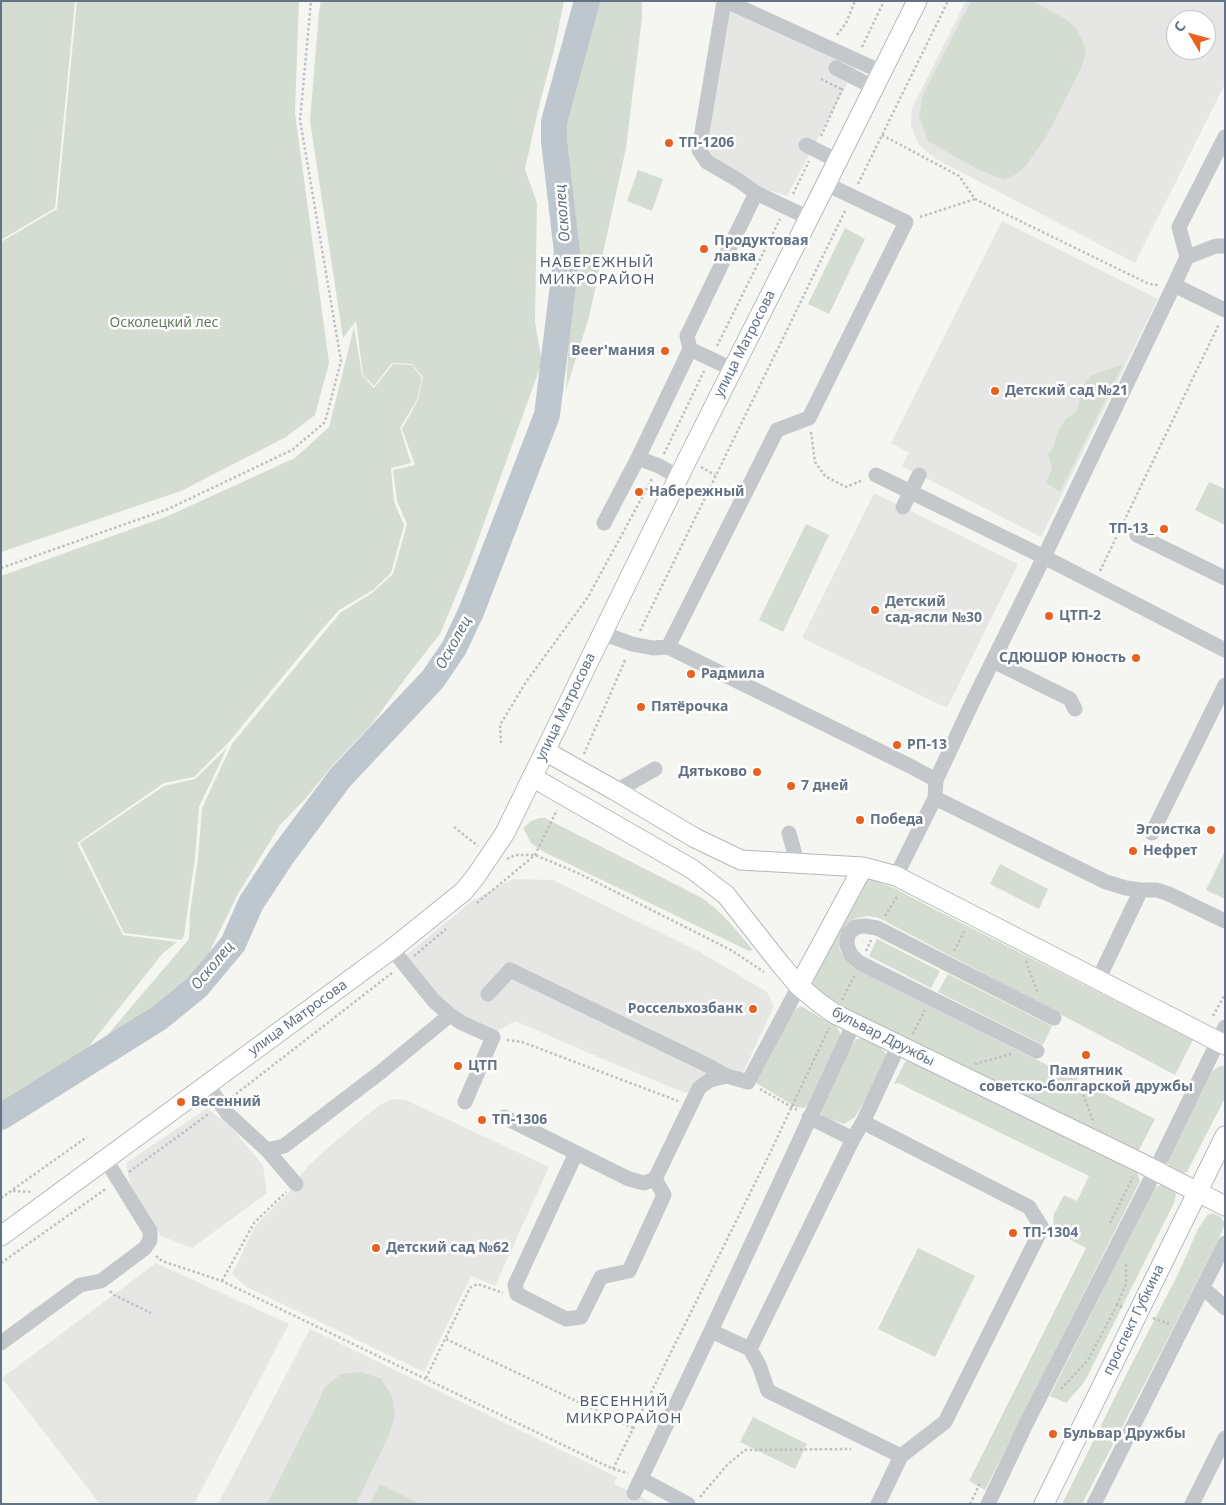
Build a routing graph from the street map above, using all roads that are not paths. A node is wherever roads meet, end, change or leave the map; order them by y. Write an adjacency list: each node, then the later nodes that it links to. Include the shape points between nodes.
1 (725, 1): 4 (street, via 855,60); 9 (street, via 697,114 699,150 707,162)
2 (917, 1): 4 (main road, улица Матросова)
3 (842, 72): 4 (street)
4 (878, 80): 7 (main road, улица Матросова)
5 (1225, 137): 12 (street, via 1179,227)
6 (811, 147): 7 (street)
7 (838, 160): 8 (main road, улица Матросова)
8 (826, 184): 10 (main road, улица Матросова); 28 (street, via 906,222 809,418 777,430)
9 (756, 193): 10 (street); 15 (street, via 687,336)
10 (809, 218): 16 (main road, улица Матросова)
11 (1225, 246): 12 (street, via 1216,246)
12 (1187, 257): 13 (street)
13 (1174, 285): 14 (street); 25 (street)
14 (1223, 315)
15 (690, 349): 16 (street); 17 (street)
16 (732, 369): 20 (main road, улица Матросова)
17 (638, 458): 20 (street); 23 (street)
18 (876, 475): 21 (street)
19 (919, 475): 21 (street)
20 (678, 477): 27 (main road, улица Матросова)
21 (910, 492): 22 (street); 25 (street)
22 (903, 507)
23 (604, 523)
24 (1137, 535): 26 (street)
25 (1044, 557): 29 (street); 30 (street)
26 (1225, 578)
27 (602, 633): 28 (street, via 632,644); 33 (main road, улица Матросова)
28 (668, 647): 36 (street)
29 (1225, 650)
30 (993, 661): 32 (street, via 1070,699); 36 (street)
31 (1225, 686): 39 (street)
32 (1076, 709)
33 (545, 751): 35 (main road, улица Матросова); 37 (main road)
34 (655, 768): 37 (street)
35 (532, 777): 46 (main road, улица Матросова, via 505,833 476,876 458,896); 48 (main road, бульвар Дружбы, via 692,869 726,895)
36 (936, 780): 38 (street)
37 (616, 791): 41 (main road, via 695,838 741,860)
38 (934, 798): 43 (street); 44 (street, via 1106,882)
39 (1152, 832)
40 (789, 833): 41 (street)
41 (797, 862): 42 (main road)
42 (863, 867): 43 (main road); 48 (main road)
43 (901, 879): 47 (main road)
44 (1141, 890): 45 (street, via 1168,894); 47 (street)
45 (1225, 921)
46 (392, 949): 50 (street, via 434,1002); 57 (main road, улица Матросова)
47 (1098, 980): 53 (main road)
48 (799, 986): 52 (main road, бульвар Дружбы, via 835,1014); 56 (street, via 748,1082)
49 (488, 994): 56 (street, via 510,970)
50 (450, 1015): 58 (street, via 493,1037); 64 (street, via 284,1146)
51 (1049, 1016): 55 (street, via 877,928 856,927 848,934 847,945 851,955 860,963)
52 (854, 1023): 54 (main road, бульвар Дружбы); 59 (street)
53 (1222, 1038): 67 (street)
54 (902, 1047): 61 (street); 67 (main road, бульвар Дружбы)
55 (1034, 1050)
56 (726, 1076): 68 (street, via 710,1080 699,1088)
57 (207, 1086): 64 (street, via 228,1114); 66 (main road, улица Матросова)
58 (466, 1102)
59 (809, 1116): 63 (street); 76 (street)
60 (504, 1118): 65 (street)
61 (863, 1122): 63 (street); 80 (street, via 1029,1207 1042,1228 945,1422)
62 (1225, 1136): 70 (main road, проспект Губкина)
63 (854, 1138): 78 (street)
64 (267, 1150): 69 (street)
65 (576, 1153): 68 (street, via 644,1183); 68 (street, via 515,1285 517,1294 566,1319 581,1317 601,1277 629,1271 664,1195)
66 (106, 1160): 72 (main road, улица Матросова); 77 (street, via 150,1231 150,1240 145,1248 101,1281 80,1285)
67 (1155, 1171): 70 (main road, бульвар Дружбы); 85 (street)
68 (655, 1179)
69 (294, 1182)
70 (1197, 1193): 71 (main road, бульвар Дружбы); 86 (main road, проспект Губкина, via 1146,1316)
71 (1225, 1206)
72 (1, 1236)
73 (1225, 1243): 74 (street)
74 (1202, 1290): 75 (street); 87 (street)
75 (1225, 1308)
76 (710, 1332): 78 (street); 81 (street)
77 (1, 1343)
78 (750, 1349): 80 (street, via 768,1391)
79 (1225, 1438): 88 (street)
80 (901, 1456): 84 (street)
81 (641, 1478): 82 (street); 83 (street)
82 (634, 1493)
83 (694, 1500)
84 (878, 1504)
85 (988, 1504)
86 (1044, 1504)
87 (1094, 1504)
88 (1192, 1504)

